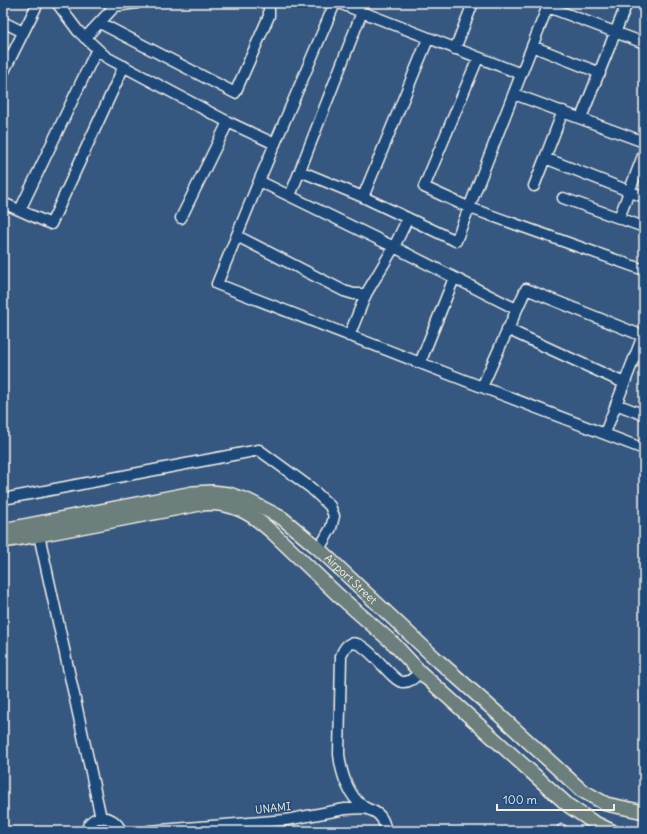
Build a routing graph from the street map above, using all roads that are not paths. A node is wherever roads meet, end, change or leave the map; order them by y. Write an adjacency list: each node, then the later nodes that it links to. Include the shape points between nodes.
1 (38, 3): 14 (street)
2 (57, 3): 16 (street)
3 (136, 3): 9 (street)
4 (269, 3): 13 (street, via 269,16 235,93)
5 (335, 3): 32 (street)
6 (339, 3): 11 (street)
7 (473, 3): 21 (street)
8 (627, 3): 15 (street)
9 (112, 5): 13 (street)
10 (549, 5): 15 (street); 19 (street)
11 (362, 12): 17 (street); 36 (street)
12 (3, 22): 14 (street)
13 (100, 23): 16 (street)
14 (23, 32): 24 (street)
15 (616, 32): 18 (street); 25 (street)
16 (85, 38): 20 (street)
17 (428, 38): 21 (street); 42 (street)
18 (644, 43)
19 (532, 46): 25 (street); 26 (street)
20 (97, 49): 23 (street, via 106,58); 46 (street)
21 (455, 49): 22 (street)
22 (478, 58): 26 (street); 45 (street, via 424,187)
23 (124, 66): 30 (street); 46 (street, via 51,224)
24 (3, 73)
25 (600, 73): 29 (street)
26 (521, 74): 27 (street)
27 (514, 94): 28 (street); 45 (street)
28 (563, 112): 29 (street); 34 (street)
29 (581, 118): 31 (street)
30 (228, 122): 32 (street); 47 (street)
31 (644, 142)
32 (275, 144): 37 (street)
33 (644, 153): 35 (street)
34 (545, 158): 38 (street); 39 (street)
35 (641, 170): 39 (street)
36 (300, 171): 40 (street); 42 (street)
37 (259, 181): 40 (street); 51 (street)
38 (534, 186)
39 (629, 191): 41 (street); 49 (street)
40 (290, 196): 52 (street)
41 (644, 197)
42 (363, 198): 48 (street)
43 (563, 198): 49 (street)
44 (3, 203): 46 (street)
45 (470, 208): 48 (street, via 456,241); 53 (street)
46 (20, 210)
47 (181, 218)
48 (408, 218): 52 (street)
49 (619, 218): 50 (street)
50 (644, 227)
51 (237, 236): 55 (street, via 344,291); 59 (street, via 218,284)
52 (394, 247): 54 (street); 55 (street)
53 (644, 270)
54 (454, 278): 56 (street); 60 (street)
55 (366, 294): 59 (street)
56 (516, 309): 57 (street); 58 (street, via 526,289)
57 (507, 330): 61 (street); 62 (street)
58 (644, 334): 61 (street)
59 (349, 336): 60 (street)
60 (420, 363): 62 (street)
61 (624, 383): 63 (street)
62 (482, 387): 65 (street)
63 (616, 404): 64 (street); 65 (street)
64 (644, 415)
65 (605, 433): 66 (street)
66 (644, 449)
67 (3, 499): 71 (street, via 259,450 311,488 330,506 334,516 331,528)
68 (3, 530): 71 (main road, Airport Street, via 193,493 212,492 236,496 271,512)
69 (39, 535): 70 (main road, Airport Street); 73 (main road, Airport Street, via 200,504 230,506 244,511 262,523); 78 (street)
70 (3, 541)
71 (319, 549): 72 (main road, Airport Street)
72 (406, 630): 73 (main road); 75 (main road, Airport Street, via 571,782)
73 (395, 645): 74 (main road, Airport Street)
74 (420, 672): 76 (street, via 412,680 403,682 394,678 362,646 352,644 342,651 339,754 341,770 355,798); 79 (main road, Airport Street, via 568,806)
75 (599, 800): 77 (main road, Airport Street); 79 (main road)
76 (365, 808): 82 (street, UNAMI, via 345,809 286,820); 83 (street, via 376,812 383,819)
77 (644, 812)
78 (101, 818): 80 (street, via 90,823); 81 (street, via 113,820)
79 (588, 818): 84 (main road, Airport Street)
80 (86, 831)
81 (121, 831)
82 (149, 831)
83 (386, 831)
84 (612, 831)

